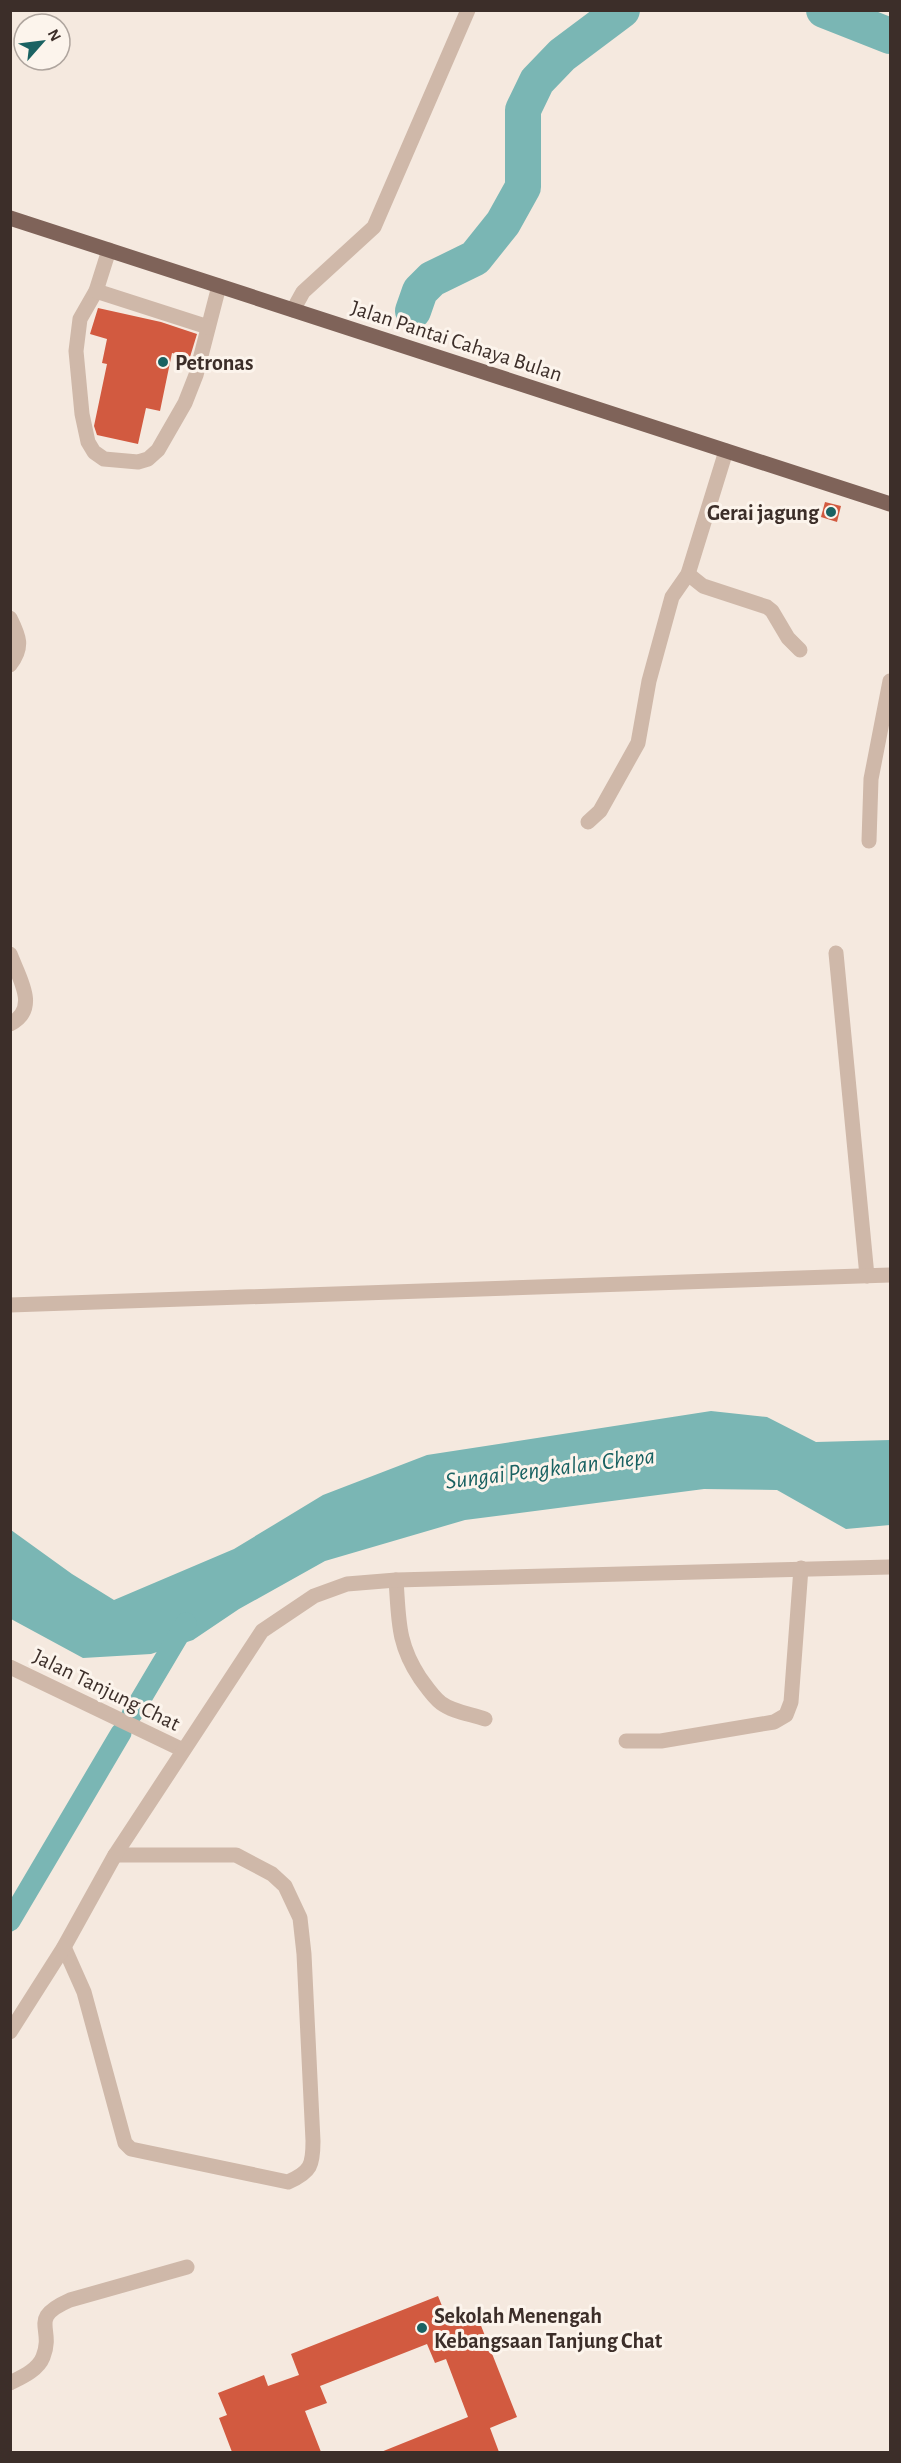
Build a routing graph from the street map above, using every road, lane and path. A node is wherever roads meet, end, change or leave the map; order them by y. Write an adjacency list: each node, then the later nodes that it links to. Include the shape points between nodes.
1 (468, 10): 6 (street, via 374,228 303,292)
2 (10, 218): 3 (main road, Jalan Pantai Cahaya Bulan)
3 (109, 250): 4 (main road, Jalan Pantai Cahaya Bulan); 5 (street)
4 (219, 286): 6 (main road, Jalan Pantai Cahaya Bulan); 7 (street)
5 (96, 291): 7 (street); 7 (street, via 80,319 76,351 88,442 104,459 138,462 158,450 189,393)
6 (293, 310): 8 (main road, Jalan Pantai Cahaya Bulan)
7 (208, 327)
8 (726, 451): 9 (main road, Jalan Pantai Cahaya Bulan); 10 (street)
9 (891, 504)
10 (688, 574): 12 (street, via 703,586 767,606); 15 (street, via 672,597 649,681 638,743 600,811)
11 (10, 618): 13 (street, via 21,643)
12 (800, 650)
13 (10, 665)
14 (891, 681): 16 (street, via 871,779)
15 (588, 822)
16 (869, 841)
17 (10, 954): 19 (street, via 27,1009)
18 (836, 954): 21 (street)
19 (10, 1024)
20 (891, 1275): 21 (street)
21 (867, 1276): 22 (street)
22 (10, 1305)
23 (891, 1567): 24 (street)
24 (801, 1568): 25 (street); 28 (street, via 791,1702 786,1715 774,1722 661,1741)
25 (396, 1580): 27 (street, via 401,1642 409,1660 441,1703); 29 (street, via 347,1584 314,1596 262,1631)
26 (10, 1667): 29 (street, Jalan Tanjung Chat)
27 (485, 1719)
28 (626, 1741)
29 (183, 1750): 30 (street)
30 (115, 1855): 31 (street); 31 (street, via 237,1855 272,1874 285,1886 300,1918 304,1954 313,2141 309,2169 288,2182 131,2149 125,2143 84,1992)
31 (64, 1947): 32 (street)
32 (10, 2032)
33 (187, 2267): 34 (street, via 57,2306 46,2315 43,2325 47,2341 42,2358 29,2373)
34 (10, 2383)

